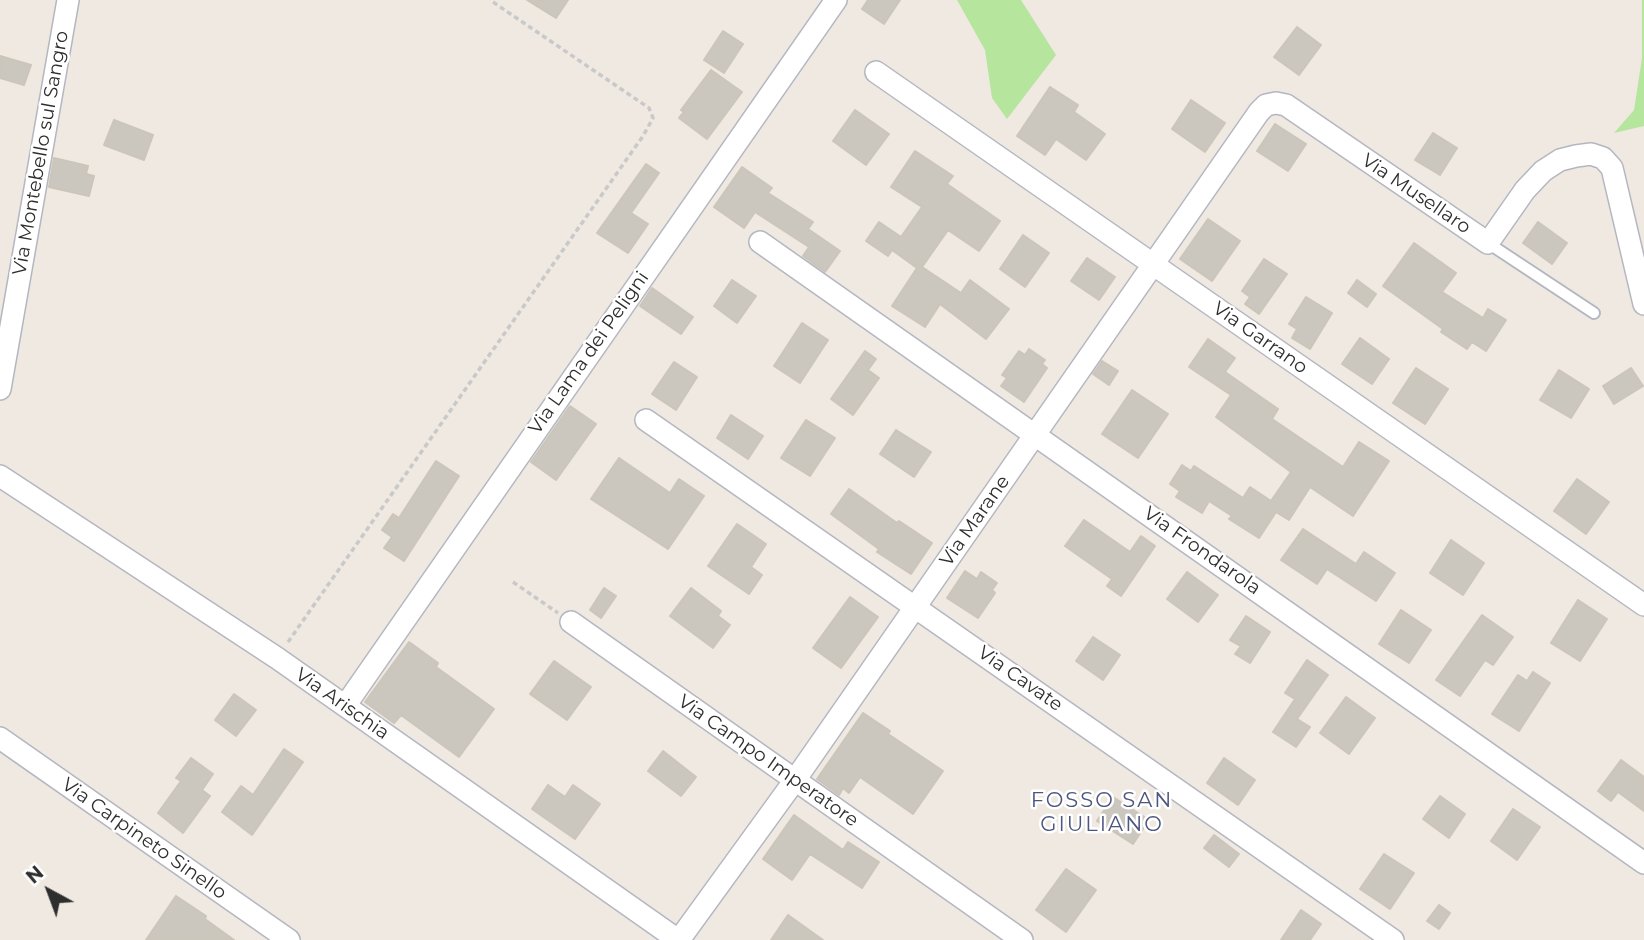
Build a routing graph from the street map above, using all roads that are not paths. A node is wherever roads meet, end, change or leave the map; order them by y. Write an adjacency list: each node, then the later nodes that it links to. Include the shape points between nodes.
1 (68, 0): 10 (street, Via Montebello sul Sangro)
2 (836, 0): 17 (street, Via Lama dei Peligni)
3 (876, 72): 7 (street, Via Garrano)
4 (1270, 103): 6 (street, Via Musellaro, via 1286,105); 7 (street, Via Marane, via 1259,112)
5 (760, 242): 12 (street, Via Frondarola)
6 (1488, 243): 8 (street, Via Musellaro, via 1525,190 1553,164 1591,154 1603,158 1612,168); 9 (lane)
7 (1154, 264): 12 (street, Via Marane); 14 (street, Via Garrano)
8 (1644, 304)
9 (1594, 313)
10 (0, 389)
11 (646, 420): 15 (street, Via Cavate)
12 (1036, 434): 15 (street, Via Marane); 20 (street, Via Frondarola)
13 (0, 476): 17 (street, Via Arischia)
14 (1644, 605)
15 (915, 606): 19 (street, Via Marane); 24 (street, Via Cavate)
16 (571, 622): 19 (street, Via Campo Imperatore)
17 (345, 706): 22 (street, Via Arischia)
18 (0, 738): 21 (street, Via Carpineto Sinello)
19 (795, 780): 22 (street, Via Marane); 23 (street, Via Campo Imperatore)
20 (1644, 863)
21 (289, 940)
22 (678, 940)
23 (1022, 940)
24 (1393, 940)

